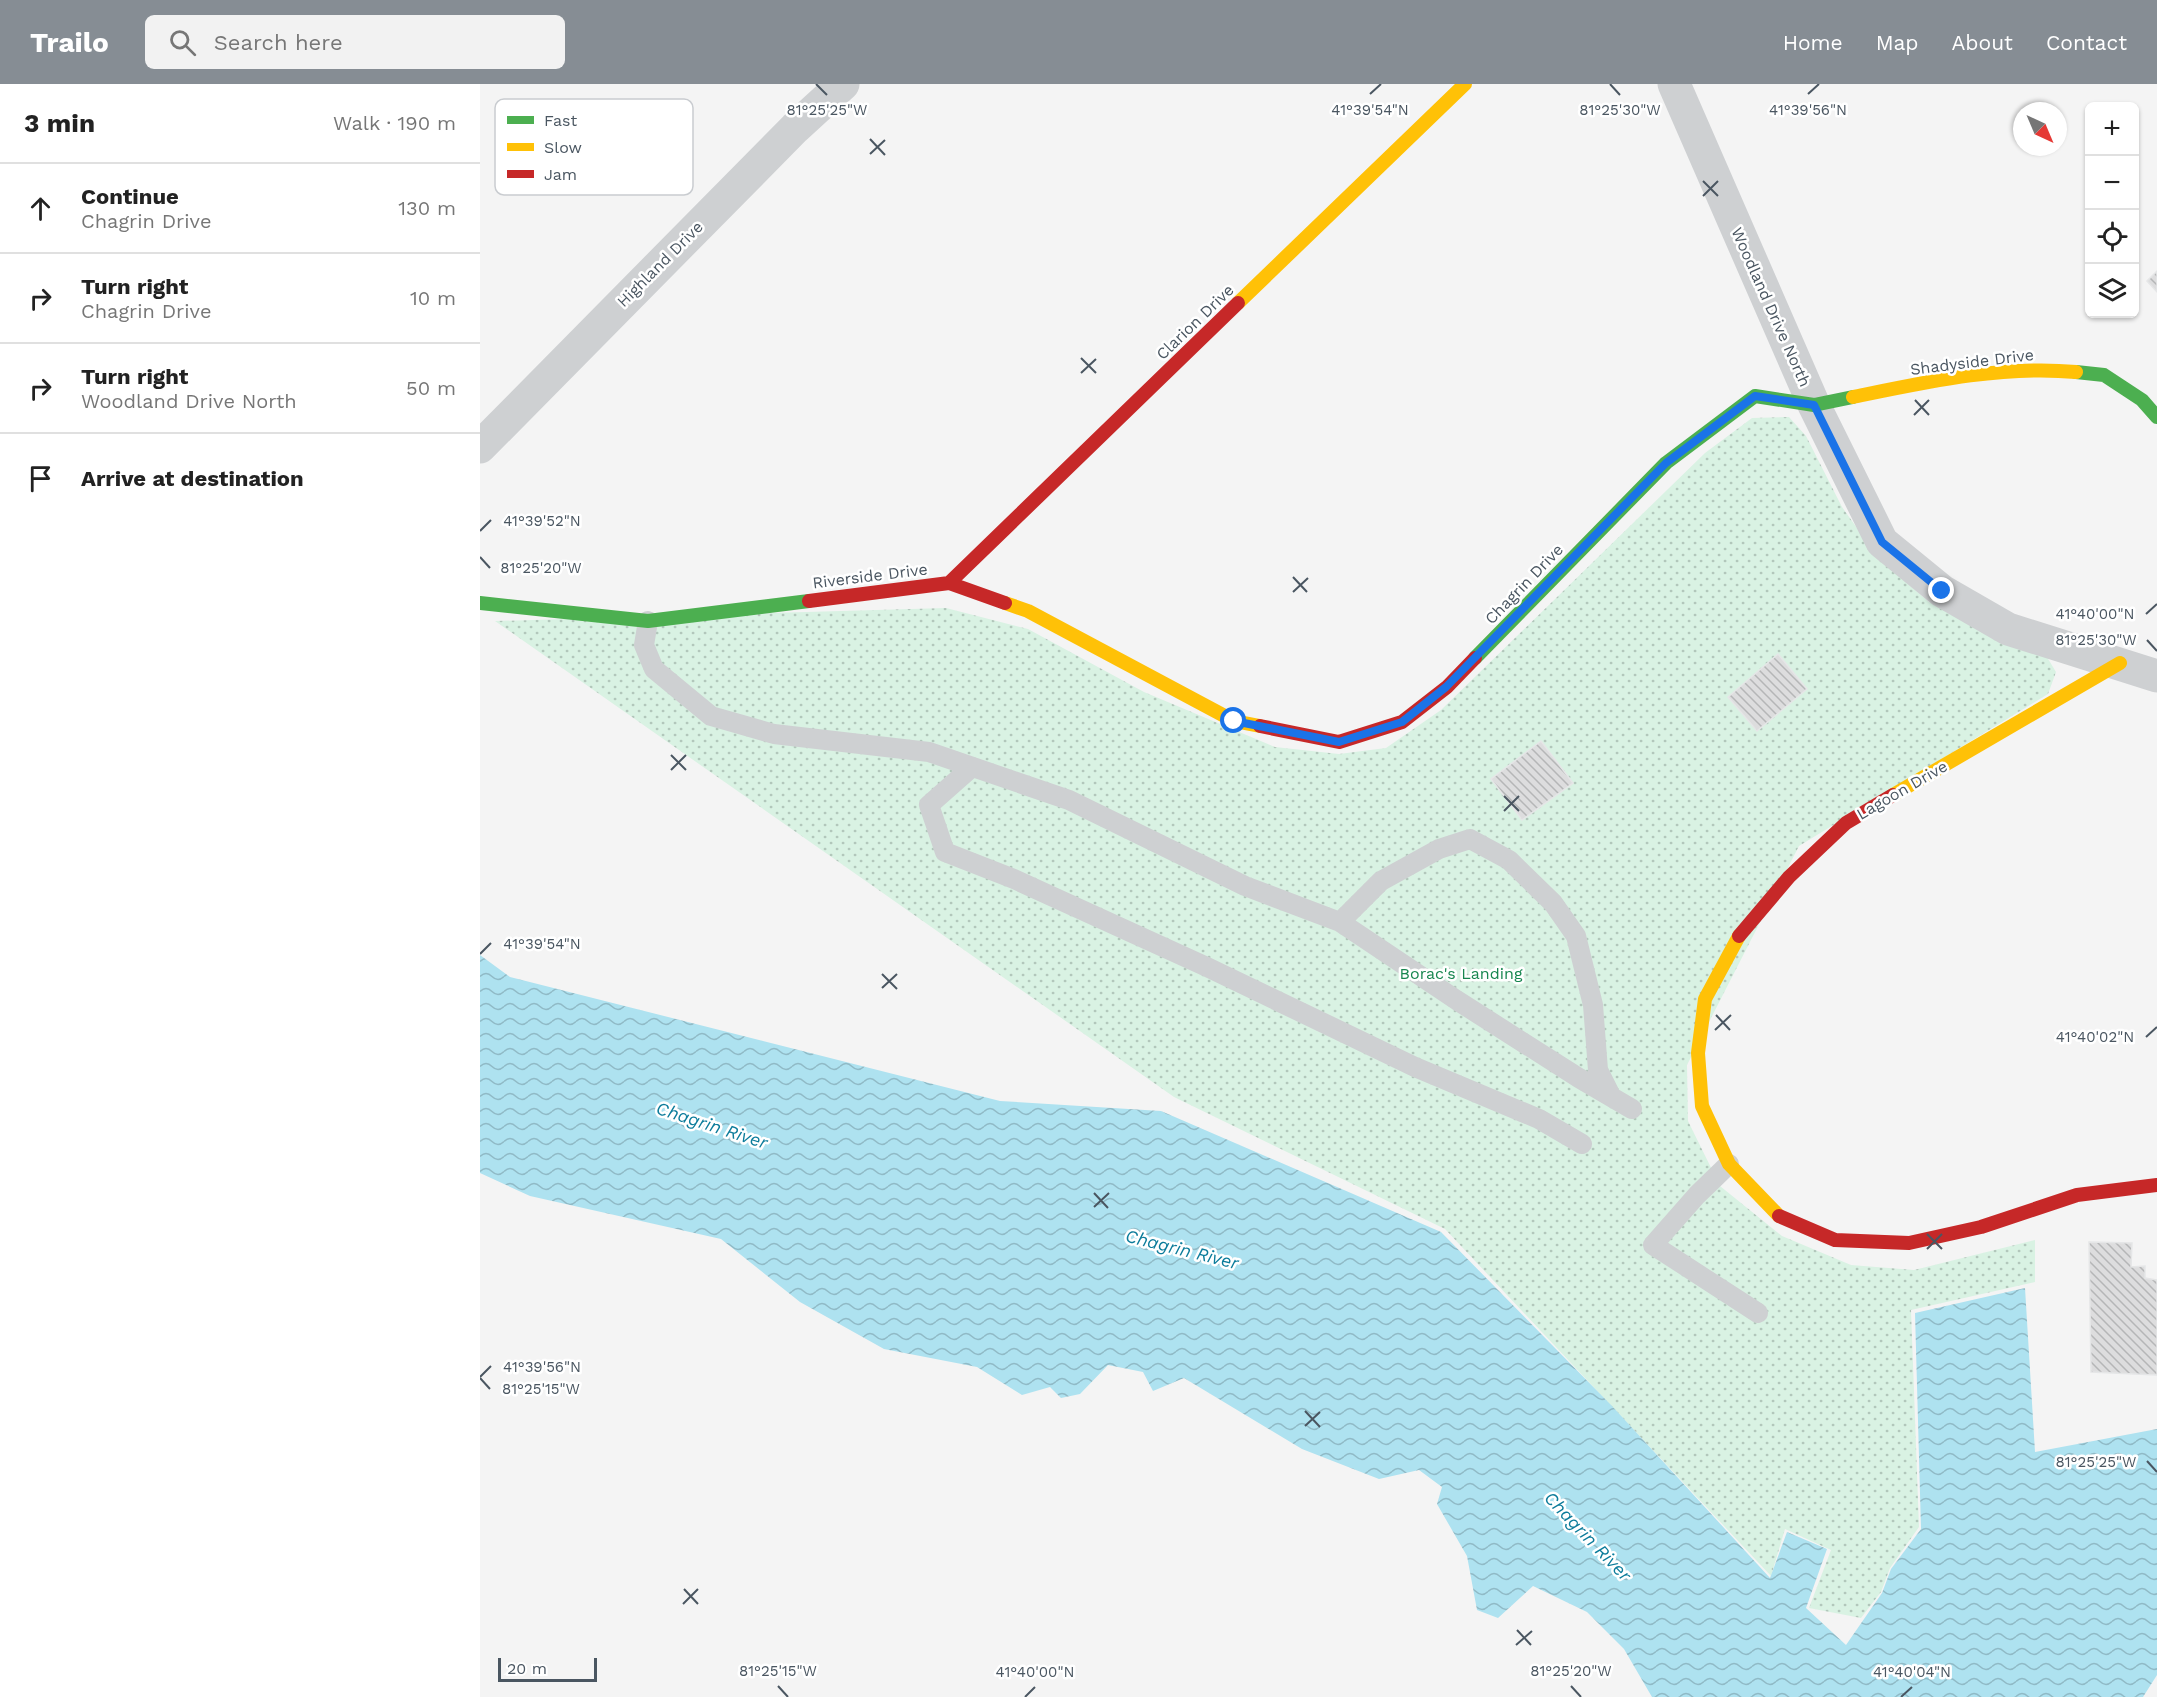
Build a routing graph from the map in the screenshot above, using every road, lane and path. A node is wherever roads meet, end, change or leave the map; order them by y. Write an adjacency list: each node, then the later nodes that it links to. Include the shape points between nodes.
1 (843, 84): 6 (street, Highland Drive)
2 (1465, 84): 7 (street, Clarion Drive)
3 (1674, 84): 4 (street, Woodland Drive North)
4 (1814, 405): 5 (street, Shadyside Drive, via 1936,380 2041,369 2104,375 2142,400); 10 (street, Woodland Drive North, via 1882,542 1942,591 2008,629); 12 (street, Chagrin Drive, via 1755,396 1666,463 1446,687 1402,722 1339,742)
5 (2157, 417)
6 (480, 447)
7 (949, 583): 9 (street, Riverside Drive); 12 (street, Riverside Drive, via 1028,611)
8 (480, 603): 9 (street, Riverside Drive)
9 (648, 621): 13 (lane, via 644,645 654,669 711,716 774,734 929,752)
10 (2120, 663): 11 (street); 18 (street, Lagoon Drive, via 1846,823 1789,877 1740,934 1705,999 1698,1053 1702,1106)
11 (2157, 676)
12 (1234, 721)
13 (972, 767): 14 (lane, via 1069,800 1245,886); 17 (lane, via 929,805 945,852 1014,879 1415,1067 1539,1119)
14 (1340, 922): 15 (lane); 15 (lane, via 1381,881 1439,849 1470,839 1509,860 1553,903 1576,936 1593,1005 1598,1070)
15 (1611, 1096): 16 (lane)
16 (1632, 1109)
17 (1582, 1144)
18 (1729, 1164): 19 (street, via 1779,1216 1835,1240 1909,1243 1981,1227 2077,1195); 20 (lane, via 1653,1245)
19 (2157, 1185)
20 (1758, 1313)

